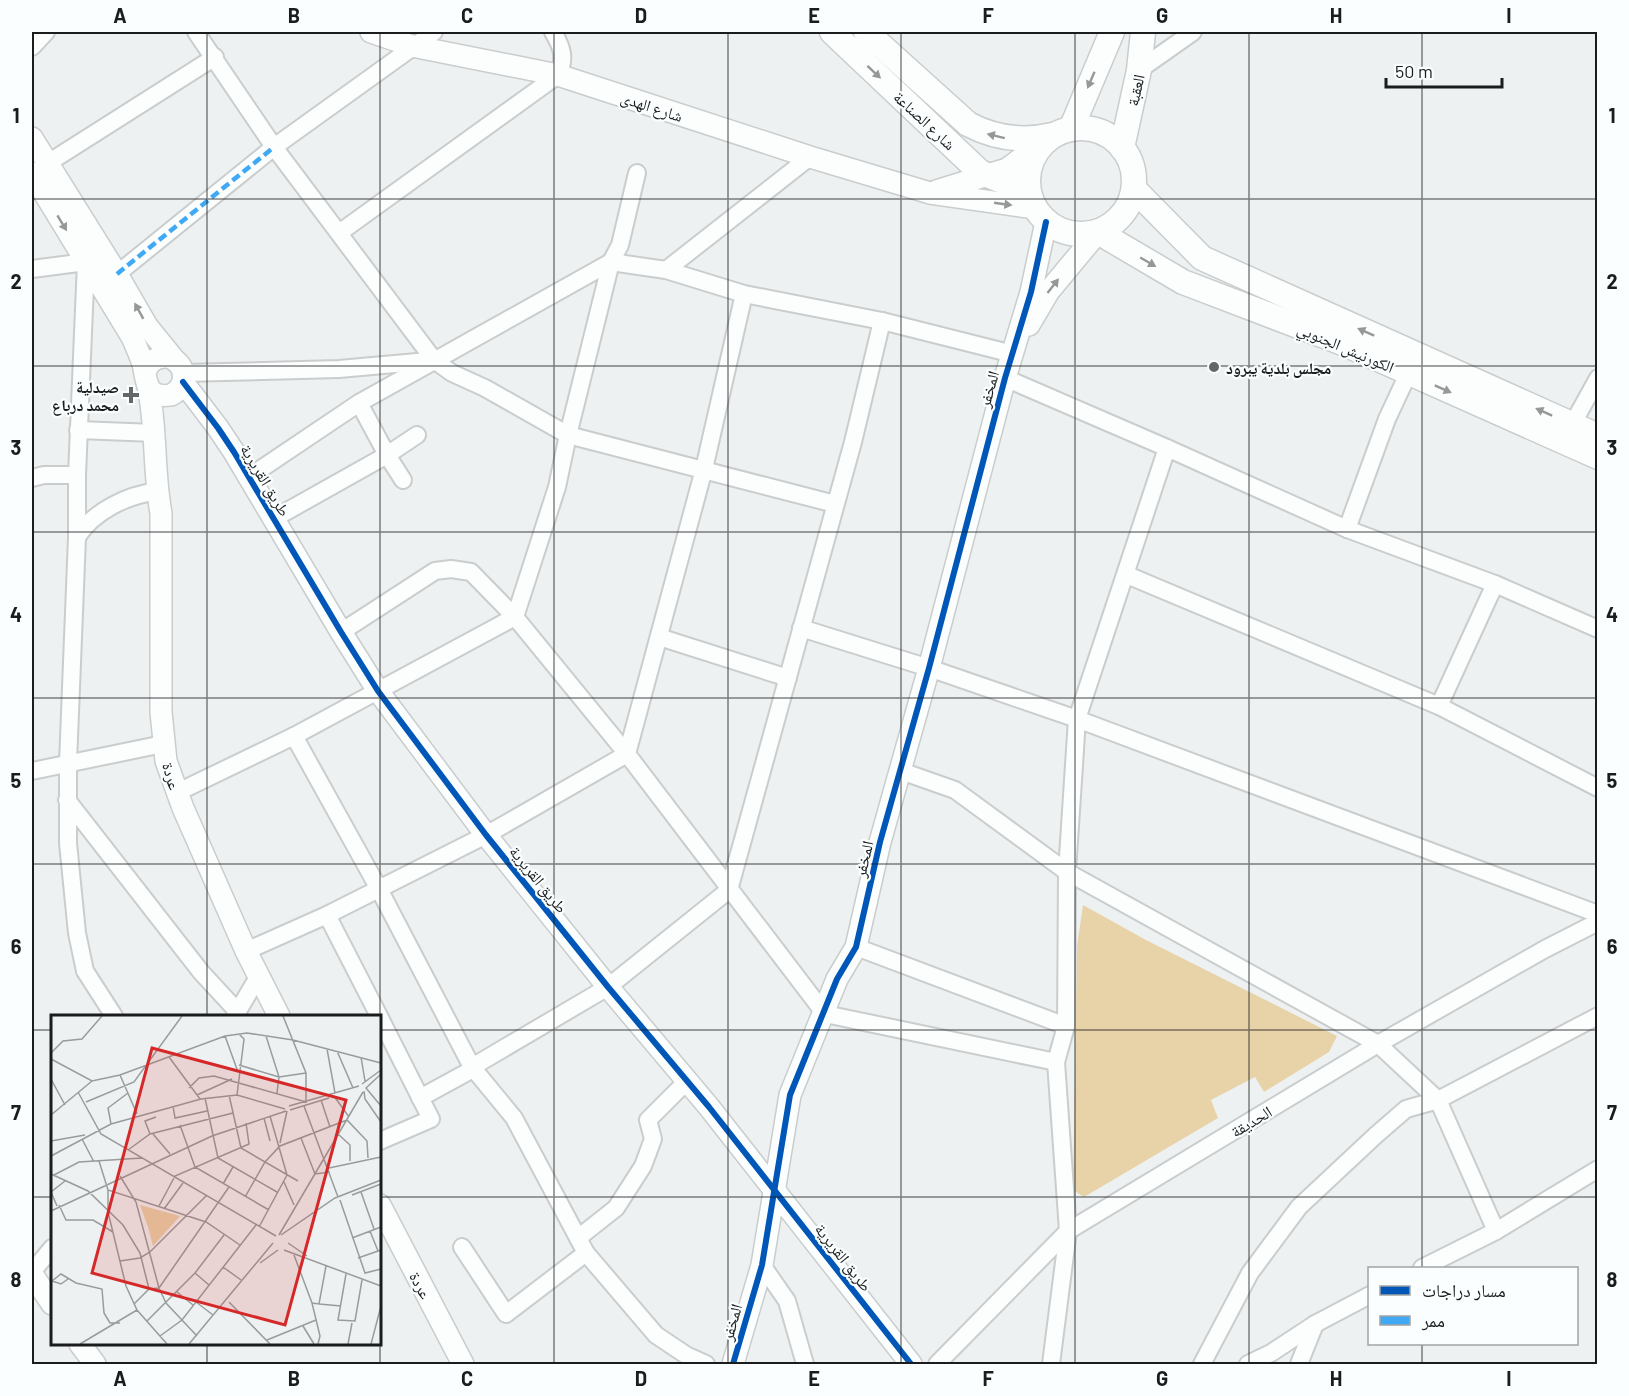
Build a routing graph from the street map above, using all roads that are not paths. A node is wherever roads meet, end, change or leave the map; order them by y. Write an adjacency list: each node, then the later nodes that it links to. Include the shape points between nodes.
1 (46, 32): 12 (street)
2 (196, 32): 13 (street)
3 (371, 32): 11 (street, شارع الهدى)
4 (434, 32): 11 (street)
5 (553, 32): 15 (street, via 562,50)
6 (832, 32): 23 (main road, شارع الصناعة, one-way to 23)
7 (866, 32): 16 (main road, شارع الصناعة, one-way to 7, via 1010,139 981,131 968,124)
8 (1112, 32): 16 (main road, one-way to 16)
9 (1143, 32): 14 (main road, العقبة)
10 (1193, 32): 14 (street)
11 (412, 46): 15 (street, شارع الهدى); 18 (street)
12 (32, 47)
13 (215, 57): 18 (street); 21 (street)
14 (1139, 70): 19 (main road, العقبة)
15 (558, 75): 20 (street, شارع الهدى); 28 (street)
16 (1062, 132): 19 (main road, via 1094,130); 23 (street, via 1007,169); 26 (main road, via 1034,155 1028,173)
17 (32, 138): 21 (street)
18 (274, 147): 28 (street); 33 (street)
19 (1122, 148): 24 (main road, via 1131,164)
20 (810, 157): 25 (street, شارع الهدى); 32 (street)
21 (40, 168): 29 (street, one-way to 29); 33 (street, طريق القريرية)
22 (637, 172): 30 (street, via 620,245)
23 (984, 175): 25 (street); 26 (main road, شارع الصناعة)
24 (1134, 189): 27 (main road, via 1128,206 1114,224); 44 (main road, الكورنيش الجنوبي, one-way to 24, via 1202,258)
25 (930, 193): 26 (street, شارع الهدى, one-way to 26)
26 (1036, 207): 27 (main road, via 1058,230 1076,235); 36 (street, via 1031,292)
27 (1098, 232): 36 (street, one-way to 27, via 1049,291); 38 (main road, الكورنيش الجنوبي, one-way to 38, via 1183,282 1340,342)
28 (339, 233): 37 (street)
29 (86, 262): 31 (street); 42 (street, via 132,337); 45 (street)
30 (611, 262): 32 (street); 37 (street); 48 (street)
31 (32, 268)
32 (666, 270): 34 (street)
33 (117, 273): 39 (street, طريق القريرية, one-way to 33)
34 (744, 294): 35 (street); 53 (street)
35 (882, 321): 36 (street); 59 (street)
36 (1013, 354): 40 (street, المخفر)
37 (434, 360): 39 (street); 43 (street); 48 (street, via 452,374)
38 (1408, 374): 52 (main road, الكورنيش الجنوبي, one-way to 52); 62 (street, via 1387,419)
39 (179, 377): 42 (street, via 160,395); 42 (street, via 162,357 152,360 146,369); 55 (street, طريق القريرية); 60 (street, via 168,423 166,488)
40 (1005, 378): 50 (street); 71 (street, المخفر)
41 (1598, 378): 44 (street)
42 (146, 380): 46 (street)
43 (359, 403): 51 (street); 55 (street)
44 (1572, 425): 49 (main road, الكورنيش الجنوبي)
45 (78, 430): 46 (street); 54 (street)
46 (155, 433): 58 (street)
47 (417, 435): 51 (street)
48 (568, 435): 53 (street); 66 (street, via 557,487)
49 (1598, 436)
50 (1167, 448): 62 (street); 64 (street)
51 (387, 455): 57 (street); 61 (street)
52 (1598, 457)
53 (704, 468): 59 (street); 70 (street)
54 (77, 475): 56 (street); 63 (street)
55 (249, 477): 61 (street, طريق القريرية)
56 (32, 478)
57 (403, 480)
58 (158, 491): 60 (street); 63 (street, via 104,510)
59 (835, 504): 67 (street)
60 (161, 513): 77 (street, عردة)
61 (273, 519): 69 (street, طريق القريرية)
62 (1347, 529): 65 (street)
63 (77, 537): 79 (street)
64 (1126, 575): 74 (street); 75 (street)
65 (1495, 584): 68 (street); 74 (street)
66 (515, 617): 69 (street, via 471,572 451,569 435,571); 73 (street); 78 (street)
67 (801, 627): 71 (street); 72 (street)
68 (1598, 629)
69 (340, 632): 73 (street, طريق القريرية)
70 (659, 637): 72 (street); 78 (street)
71 (929, 668): 75 (street); 81 (street, المخفر)
72 (788, 678): 88 (street)
73 (378, 691): 76 (street); 85 (street, طريق القريرية)
74 (1439, 706): 82 (street)
75 (1077, 719): 86 (street); 89 (street)
76 (294, 736): 83 (street); 87 (street)
77 (163, 744): 79 (street); 83 (street, عردة)
78 (627, 754): 85 (street); 88 (street)
79 (68, 763): 80 (street); 84 (street)
80 (32, 771)
81 (901, 771): 86 (street, via 955,790); 92 (street, المخفر)
82 (1598, 788)
83 (176, 793): 93 (street, عردة)
84 (67, 800): 96 (street); 98 (street, via 79,943 85,971)
85 (486, 835): 87 (street); 95 (street, طريق القريرية)
86 (1067, 872): 103 (street); 104 (street)
87 (378, 890): 90 (street); 106 (street)
88 (729, 890): 95 (street); 97 (street)
89 (1598, 914)
90 (327, 915): 93 (street); 100 (street)
91 (1598, 922): 104 (street, الحديقة)
92 (856, 947): 97 (street, المخفر, via 837,980); 103 (street)
93 (246, 951): 94 (street, عردة)
94 (258, 977): 96 (street); 99 (street, عردة)
95 (608, 987): 106 (street); 107 (street, طريق القريرية)
96 (237, 1014)
97 (825, 1014): 105 (street); 112 (street, المخفر, via 790,1095)
98 (113, 1015)
99 (278, 1015)
100 (378, 1015)
101 (1598, 1016): 109 (street)
102 (381, 1021): 108 (street)
103 (1066, 1026): 105 (street)
104 (1378, 1044): 109 (street); 114 (street, الحديقة)
105 (1056, 1062): 114 (street)
106 (472, 1068): 108 (street); 116 (street, via 514,1118)
107 (686, 1082): 112 (street, طريق القريرية); 116 (street, via 648,1120 653,1138 643,1166 616,1208)
108 (420, 1098): 110 (street, via 431,1119)
109 (1438, 1100): 115 (street); 135 (street, via 1406,1109 1299,1207 1250,1273)
110 (381, 1141)
111 (1598, 1169): 115 (street)
112 (773, 1189): 120 (street, المخفر); 132 (street, طريق القريرية)
113 (381, 1207): 128 (street, عردة)
114 (1068, 1231): 133 (street, الحديقة); 134 (street)
115 (1496, 1231): 121 (street)
116 (578, 1238): 119 (street)
117 (462, 1246): 119 (street, via 506,1314)
118 (51, 1249): 122 (street)
119 (586, 1253): 129 (street, via 656,1335)
120 (762, 1265): 130 (street, المخفر); 131 (street, via 787,1301)
121 (1426, 1267)
122 (32, 1273): 124 (street)
123 (1368, 1296): 125 (street)
124 (51, 1302)
125 (1315, 1323): 136 (street); 137 (street)
126 (81, 1345): 127 (street)
127 (95, 1365)
128 (463, 1365)
129 (706, 1365)
130 (733, 1365)
131 (805, 1365)
132 (911, 1365)
133 (937, 1365)
134 (1052, 1365)
135 (1202, 1365)
136 (1248, 1365)
137 (1299, 1365)

